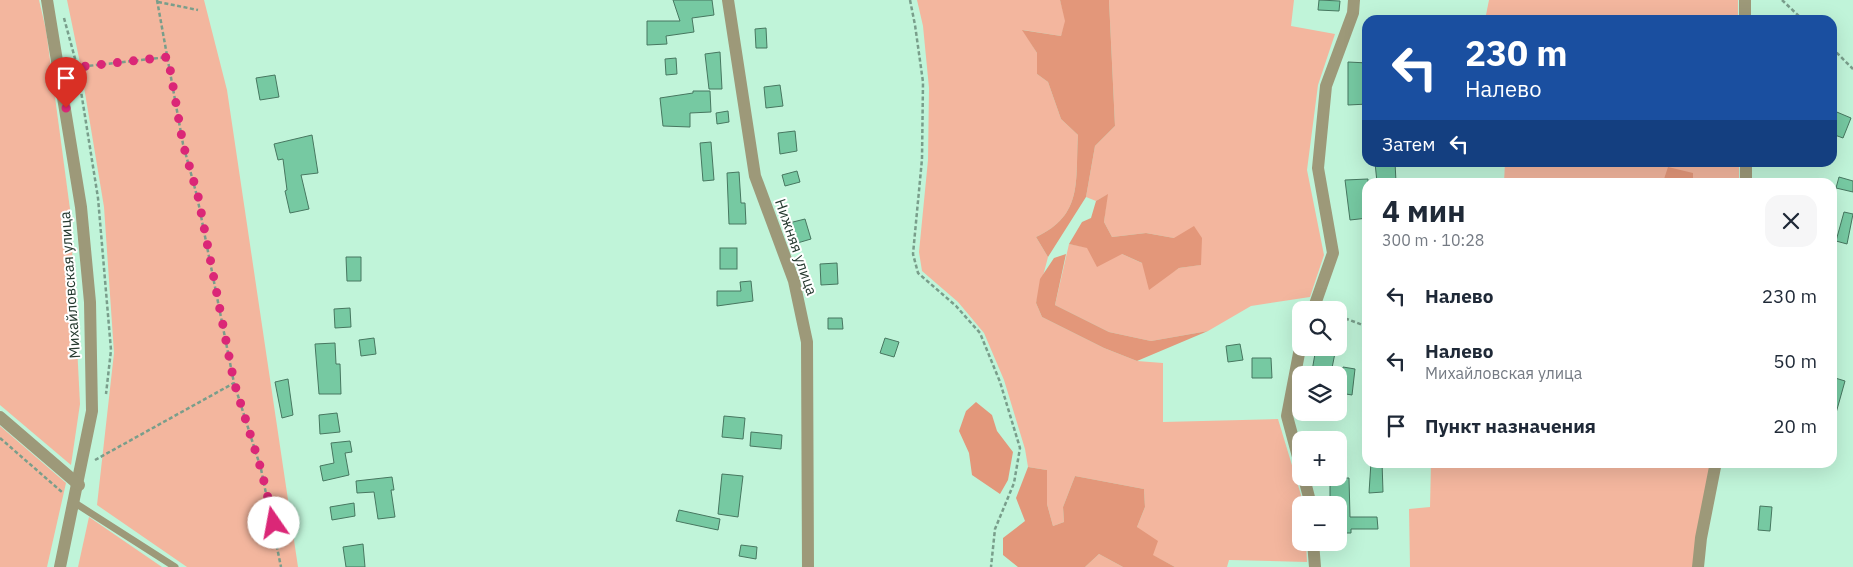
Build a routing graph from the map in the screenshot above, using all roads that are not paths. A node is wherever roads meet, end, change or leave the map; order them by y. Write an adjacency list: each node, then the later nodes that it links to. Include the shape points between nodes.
1 (47, 0): 11 (street, Михайловская улица, via 81,207 90,302 92,411)
2 (728, 0): 16 (street, Нижняя улица, via 755,176 794,280 808,342)
3 (1354, 0): 6 (street, via 1353,13 1326,86 1318,168 1333,252)
4 (1745, 0): 5 (street)
5 (1745, 15)
6 (1316, 301)
7 (1299, 356): 9 (street, via 1287,416)
8 (0, 417): 11 (street)
9 (1292, 435)
10 (1715, 468): 18 (street)
11 (79, 485): 12 (street, Михайловская улица)
12 (75, 503): 14 (street, Михайловская улица); 15 (lane)
13 (1314, 551): 17 (street)
14 (60, 567)
15 (175, 567)
16 (808, 567)
17 (1315, 567)
18 (1698, 567)

